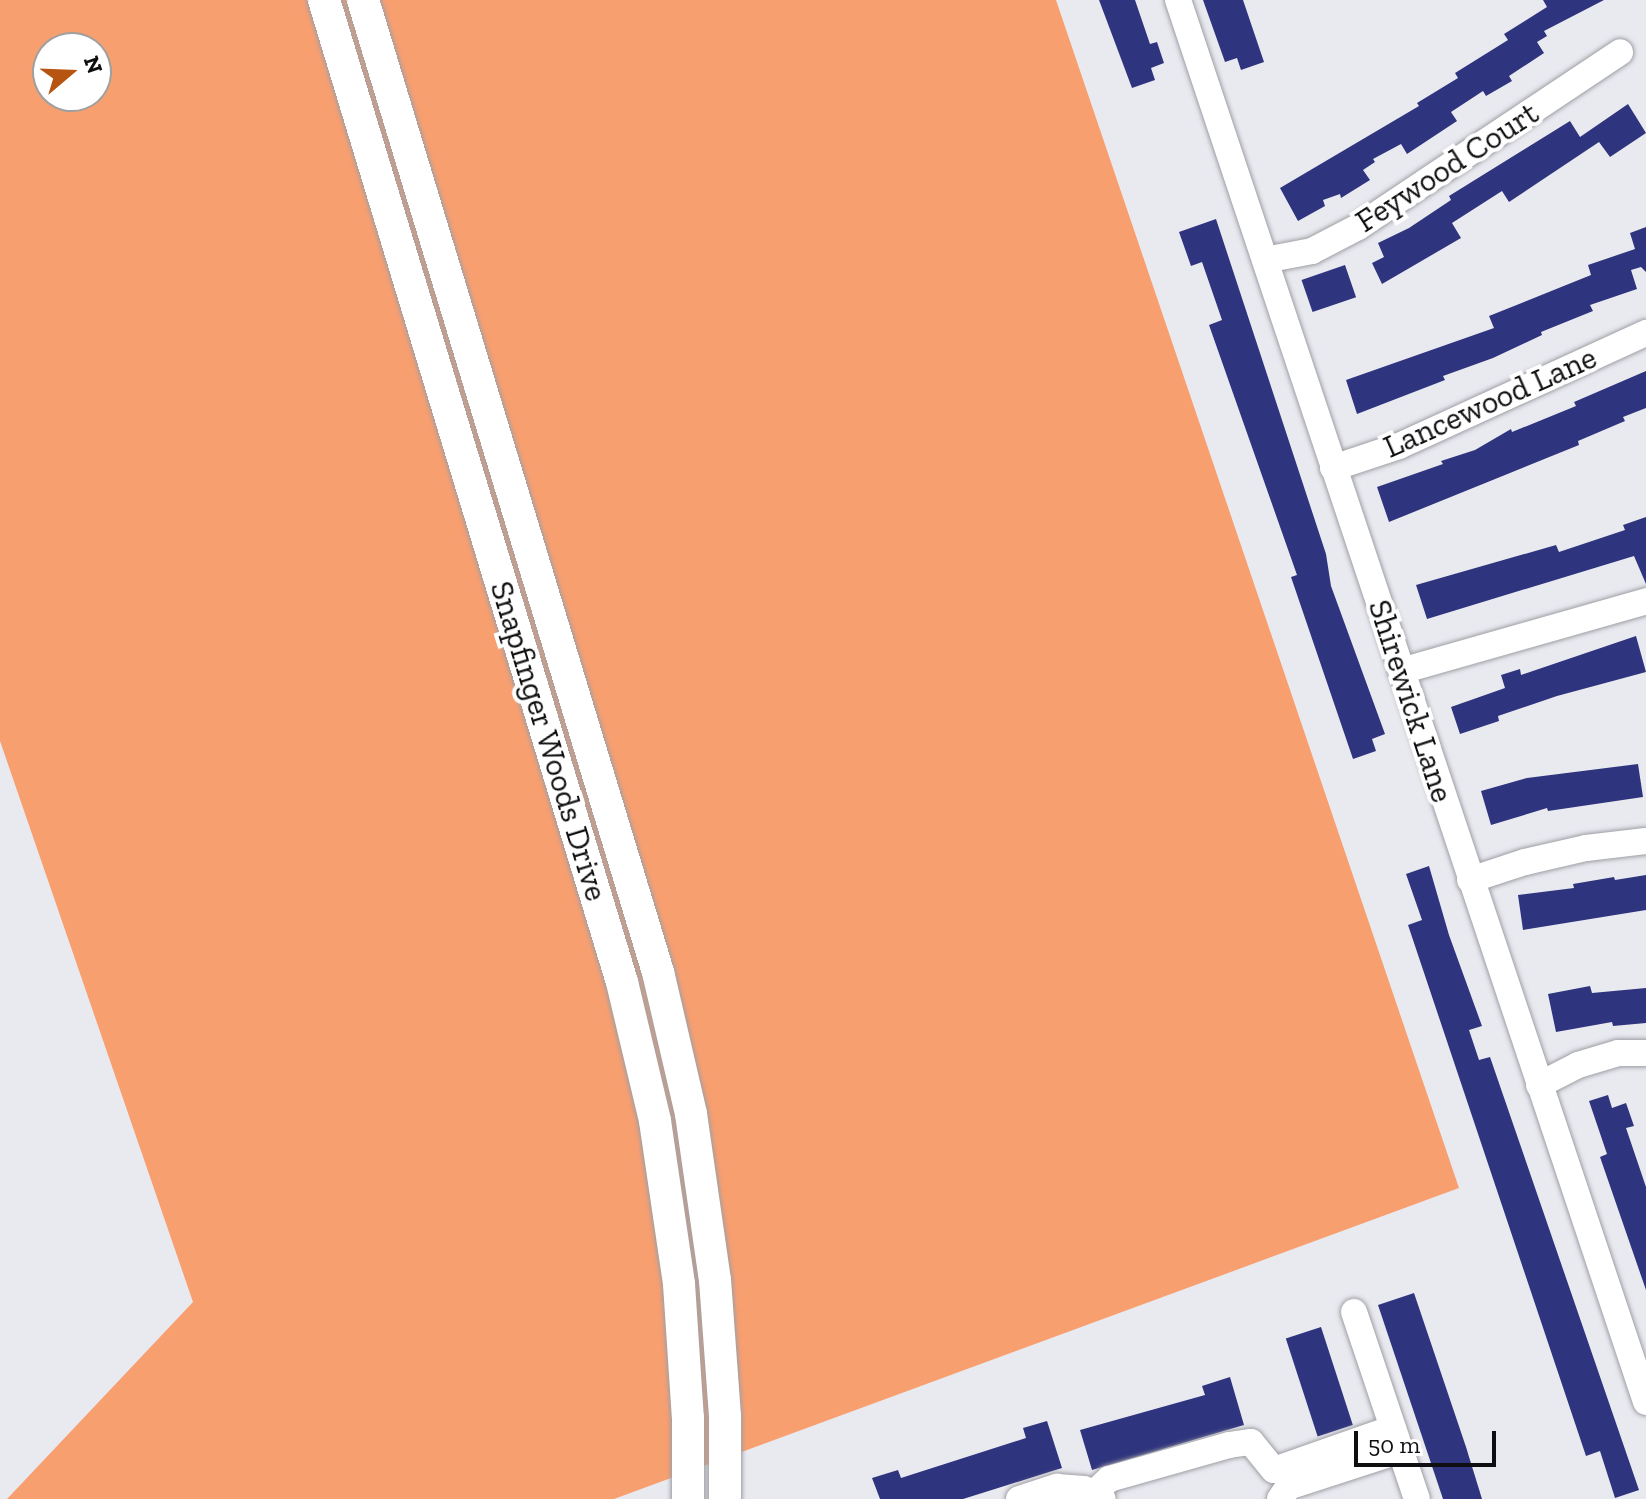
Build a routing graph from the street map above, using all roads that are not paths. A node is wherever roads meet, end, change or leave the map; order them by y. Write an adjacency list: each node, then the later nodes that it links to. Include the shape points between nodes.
1 (324, 0): 14 (main road, Snapfinger Woods Drive, via 543,715)
2 (363, 0): 13 (main road, Snapfinger Woods Drive, via 640,913)
3 (1178, 0): 5 (street, Shirewick Lane)
4 (1620, 52): 5 (street, Feywood Court, via 1358,227 1312,251)
5 (1265, 260): 7 (street, Shirewick Lane)
6 (1646, 333): 7 (street, Lancewood Lane, via 1399,446)
7 (1333, 468): 9 (street, Shirewick Lane)
8 (1646, 601): 9 (street)
9 (1401, 671): 11 (street, Shirewick Lane)
10 (1646, 841): 11 (street, via 1586,848)
11 (1470, 880): 15 (street, Shirewick Lane)
12 (1646, 1053): 15 (street, via 1618,1053)
13 (677, 1055): 14 (street); 21 (main road, Snapfinger Woods Drive, via 715,1280)
14 (642, 1068): 20 (main road, Snapfinger Woods Drive, via 679,1284)
15 (1539, 1085): 17 (street, Shirewick Lane)
16 (1354, 1312): 18 (street)
17 (1646, 1402)
18 (1397, 1439): 19 (street, via 1274,1470 1251,1442 1229,1445 1109,1479); 23 (street, via 1288,1487); 24 (street)
19 (1098, 1496): 22 (street, via 1057,1487)
20 (688, 1499)
21 (725, 1499)
22 (1019, 1499)
23 (1280, 1499)
24 (1417, 1499)

